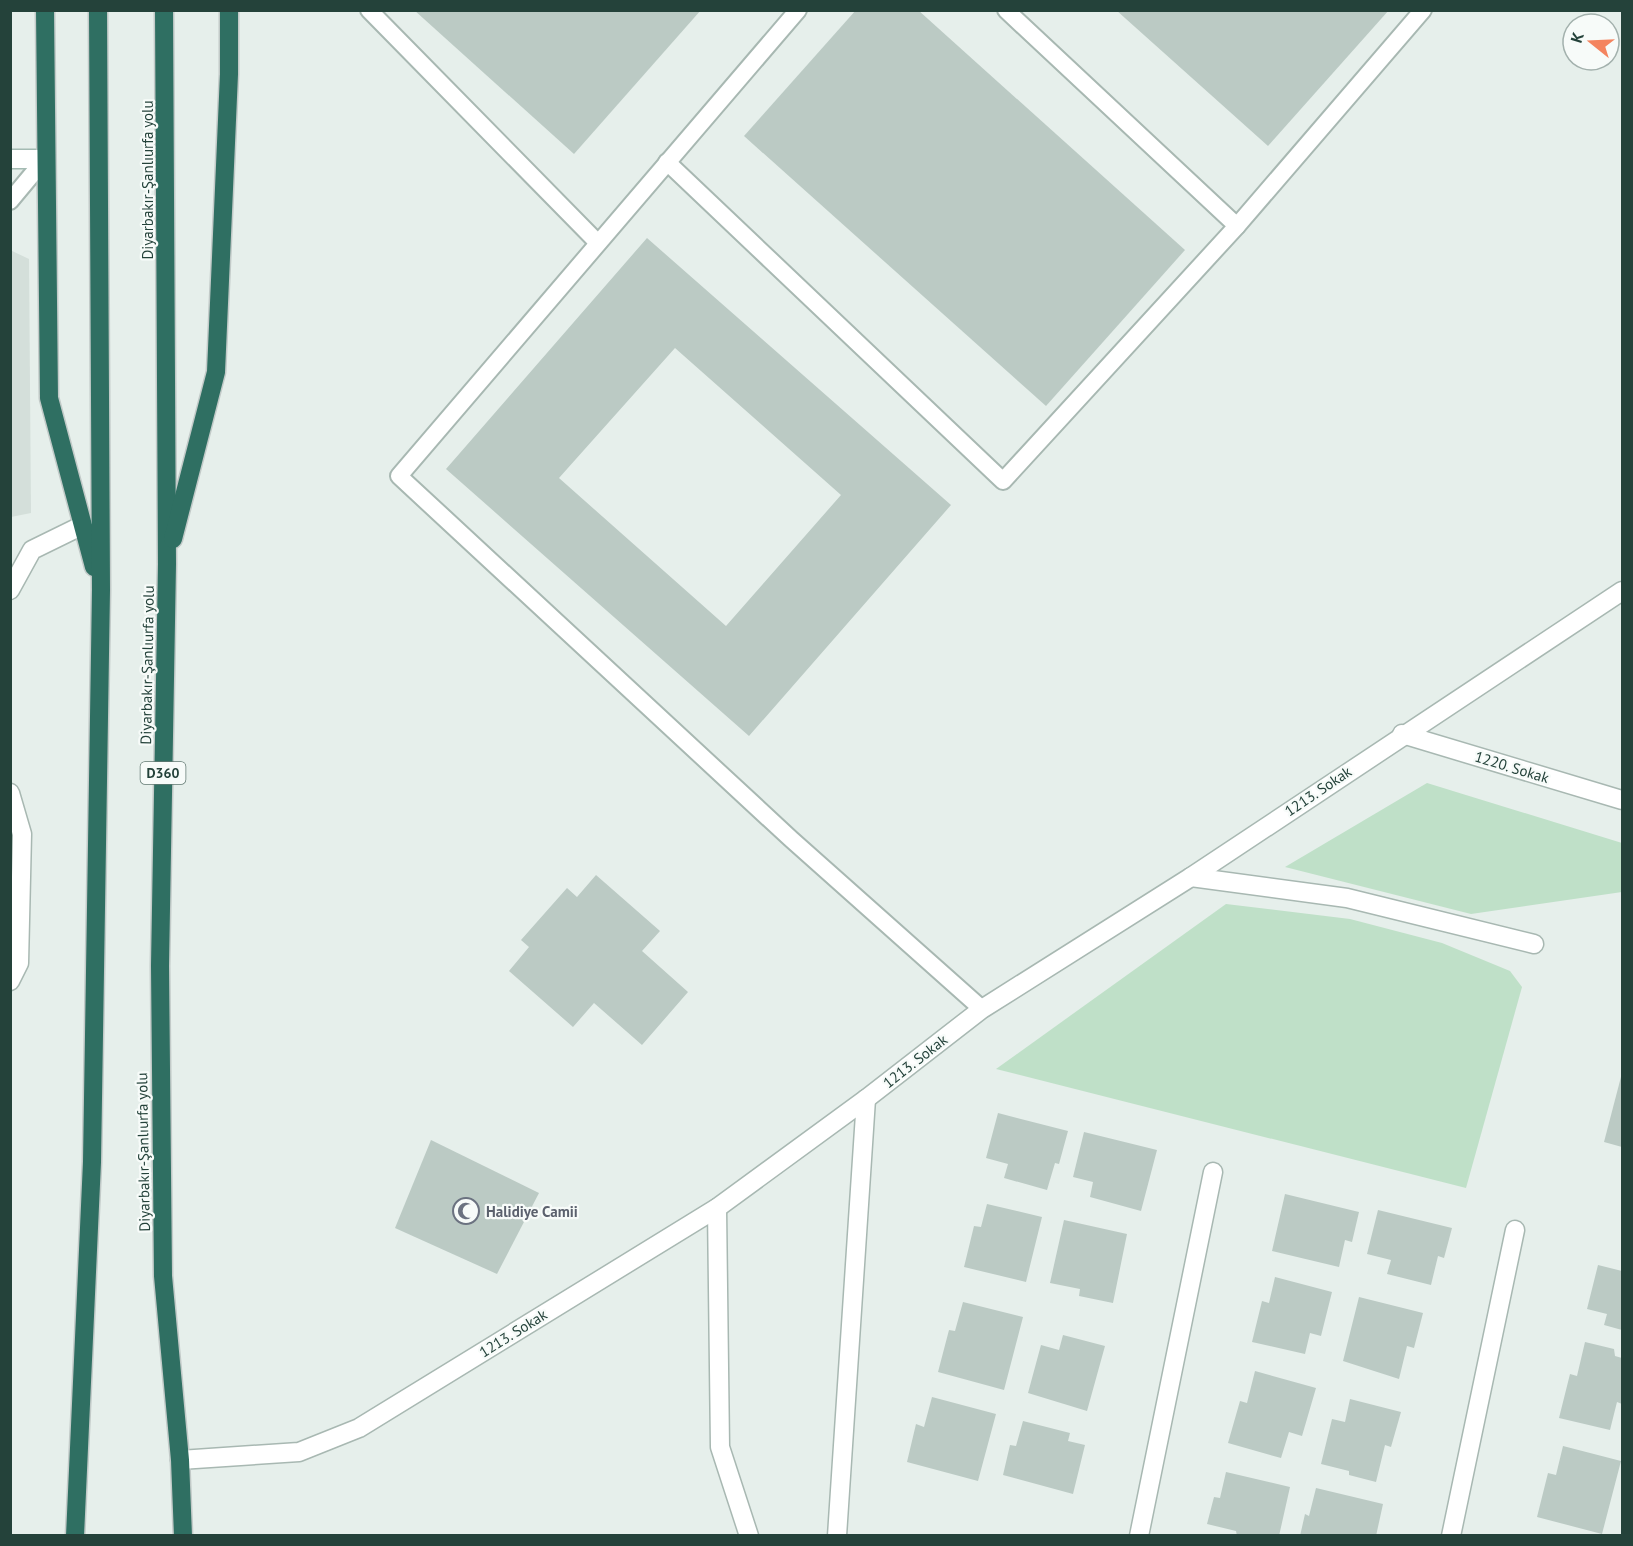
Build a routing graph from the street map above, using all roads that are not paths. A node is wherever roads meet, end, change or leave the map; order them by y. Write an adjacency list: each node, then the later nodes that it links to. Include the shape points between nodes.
1 (45, 10): 10 (highway)
2 (98, 10): 18 (highway)
3 (164, 10): 16 (highway, Diyarbakır-Şanlıurfa yolu / D360)
4 (229, 10): 16 (highway, via 216,372)
5 (369, 10): 14 (lane)
6 (798, 10): 11 (lane)
7 (1006, 10): 13 (lane)
8 (1423, 10): 13 (lane)
9 (10, 159): 10 (street)
10 (45, 159): 12 (lane); 15 (highway, via 49,398)
11 (667, 162): 13 (lane, via 1003,481); 14 (lane)
12 (10, 201)
13 (1237, 226)
14 (598, 243): 26 (lane, via 399,476 791,839)
15 (83, 525): 17 (street, via 32,550); 18 (highway)
16 (166, 564): 31 (highway, Diyarbakır-Şanlıurfa yolu / D360, via 160,966 163,1276)
17 (10, 590)
18 (101, 590): 32 (highway, via 92,1162)
19 (1623, 591): 20 (street, 1213. Sokak)
20 (1402, 734): 22 (street, 1220. Sokak); 23 (street, 1213. Sokak)
21 (10, 793): 25 (street, via 22,834 20,963)
22 (1623, 800)
23 (1191, 877): 24 (street, via 1347,898); 26 (street, 1213. Sokak)
24 (1534, 944)
25 (10, 981)
26 (982, 1009): 27 (street, 1213. Sokak)
27 (867, 1099): 29 (street, 1213. Sokak); 35 (street)
28 (1213, 1172): 36 (street)
29 (717, 1208): 31 (street, 1213. Sokak, via 359,1428 298,1452); 34 (street, via 720,1447)
30 (1515, 1230): 37 (street)
31 (180, 1460): 33 (highway, Diyarbakır-Şanlıurfa yolu / D360)
32 (75, 1536)
33 (183, 1536)
34 (749, 1536)
35 (837, 1536)
36 (1139, 1536)
37 (1451, 1536)

